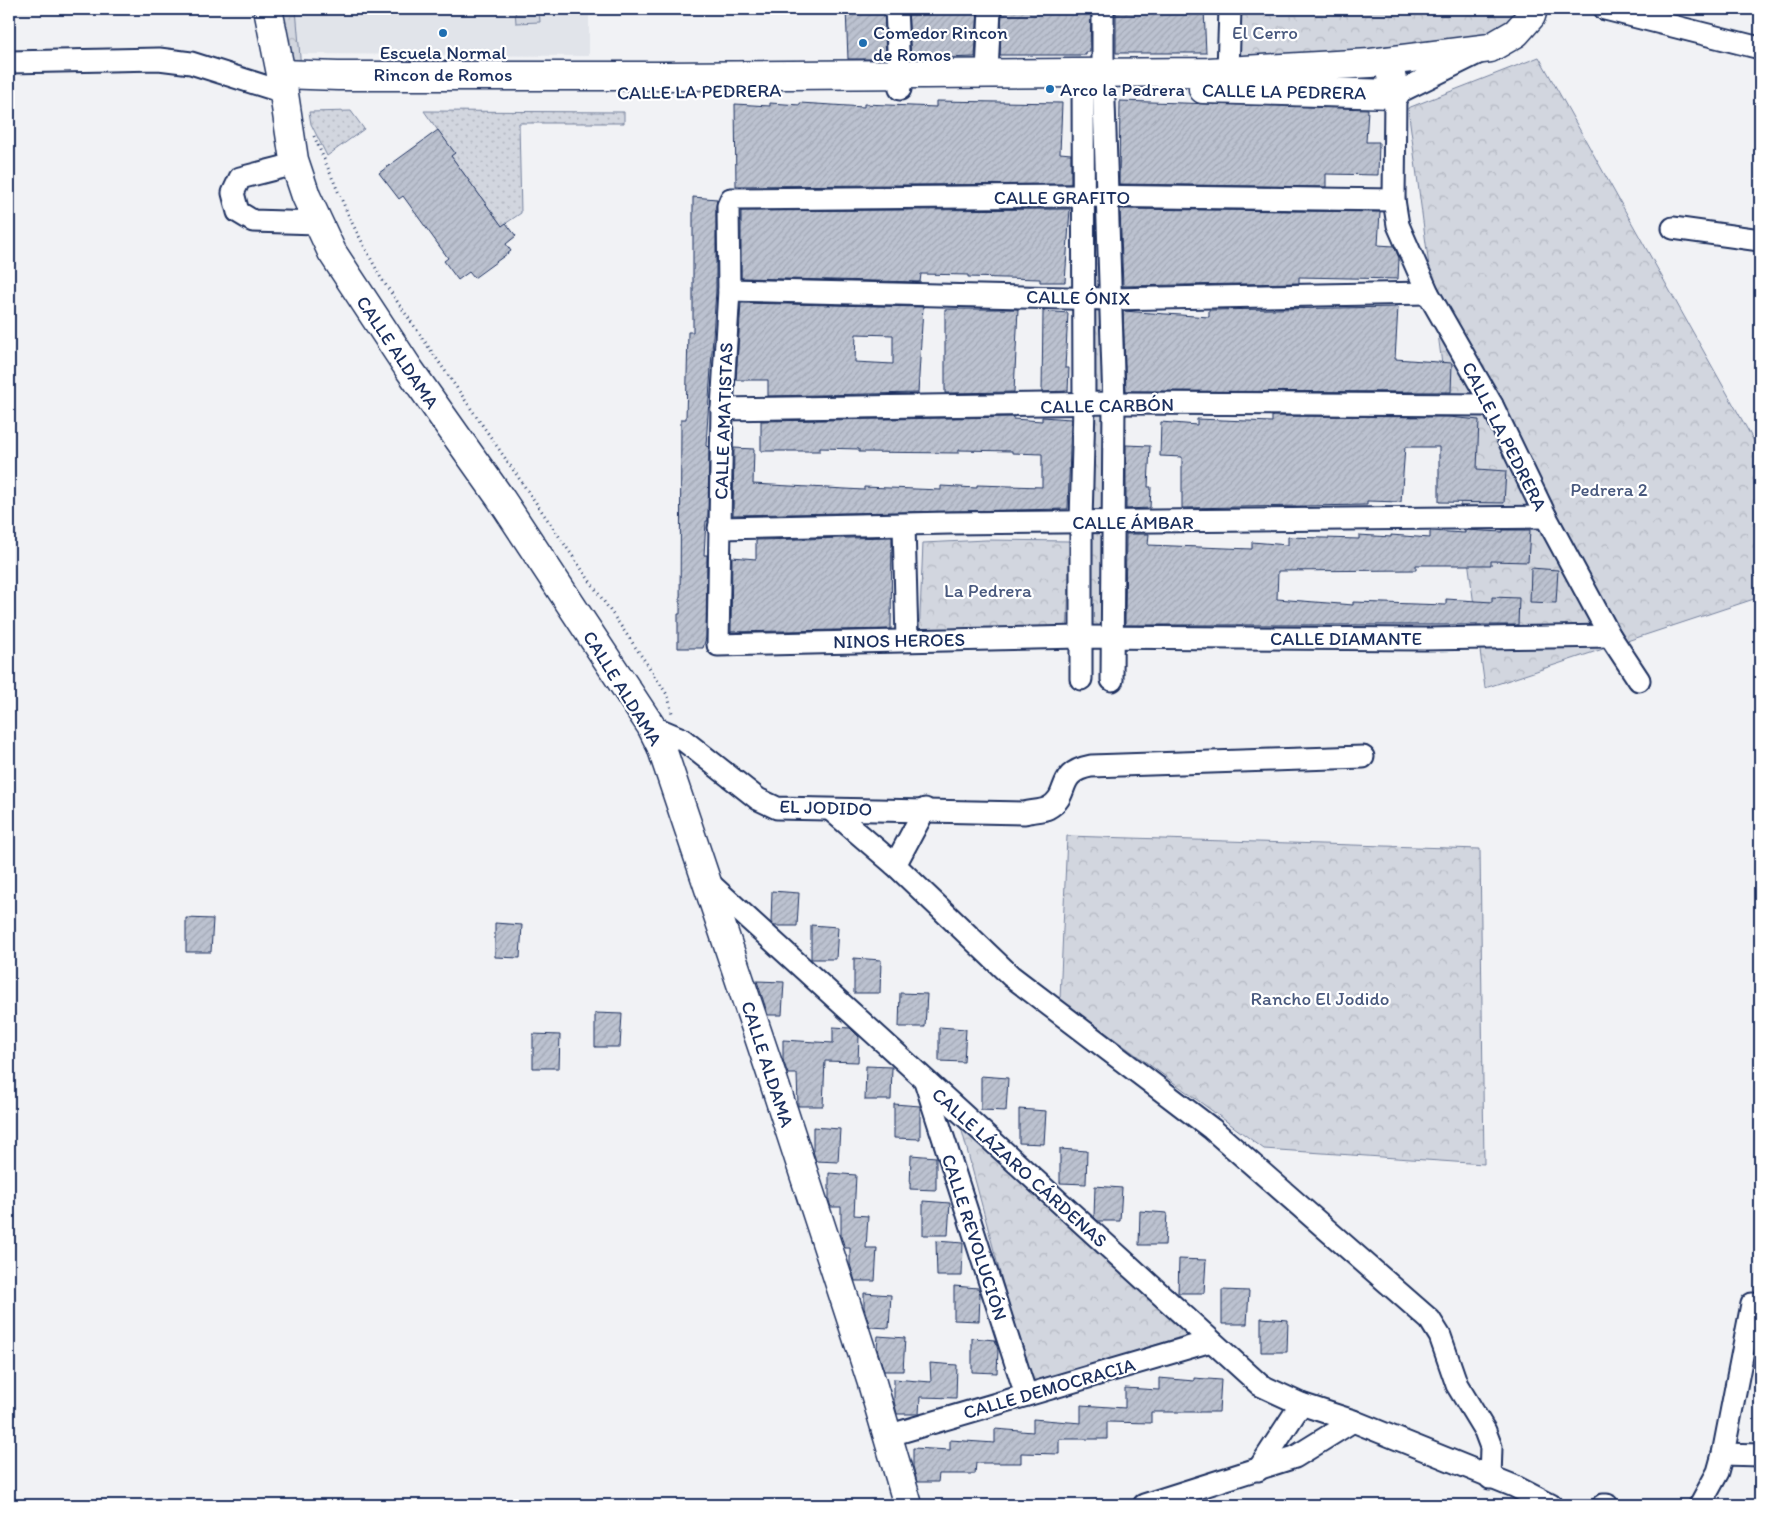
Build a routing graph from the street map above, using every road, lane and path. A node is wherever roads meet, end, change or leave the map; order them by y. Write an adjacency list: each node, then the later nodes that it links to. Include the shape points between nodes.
1 (268, 9): 16 (main road, CALLE ALDAMA)
2 (896, 9): 15 (street)
3 (990, 9): 13 (street)
4 (1104, 9): 14 (street)
5 (1230, 9): 12 (street)
6 (1605, 9): 9 (street)
7 (1532, 12): 8 (main road, via 1516,33)
8 (1490, 48): 10 (main road); 17 (street)
9 (1760, 48)
10 (1388, 60): 12 (main road, CALLE LA PEDRERA); 17 (main road, CALLE LA PEDRERA)
11 (9, 62): 16 (street, CALLE LA PEDRERA, via 167,60)
12 (1228, 70): 14 (main road, CALLE LA PEDRERA)
13 (987, 72): 14 (main road, CALLE LA PEDRERA); 15 (main road, CALLE LA PEDRERA)
14 (1093, 80): 15 (main road, CALLE LA PEDRERA); 17 (main road, CALLE LA PEDRERA, via 1229,89); 20 (street); 21 (street)
15 (899, 81): 16 (main road, CALLE LA PEDRERA)
16 (282, 83): 19 (main road, CALLE ALDAMA)
17 (1395, 94): 23 (street, CALLE LA PEDRERA)
18 (313, 133): 49 (path, via 347,214 381,278 668,696)
19 (295, 164): 24 (main road, CALLE ALDAMA); 24 (street, via 240,178 233,193 238,212 252,221)
20 (1084, 196): 21 (street, CALLE GRAFITO); 22 (street, CALLE GRAFITO); 29 (street)
21 (1107, 197): 23 (street, CALLE GRAFITO); 30 (street)
22 (731, 199): 27 (street, CALLE AMATISTAS, via 728,206)
23 (1394, 200): 28 (street, CALLE LA PEDRERA, via 1398,225)
24 (317, 223): 48 (main road, CALLE ALDAMA, via 355,289 501,499)
25 (1673, 228): 26 (street)
26 (1760, 240)
27 (729, 290): 29 (street, CALLE ÓNIX); 34 (street, CALLE AMATISTAS)
28 (1428, 293): 30 (street, CALLE ÓNIX); 33 (street, CALLE LA PEDRERA)
29 (1084, 298): 30 (street, CALLE ÓNIX); 32 (street)
30 (1109, 299): 31 (street)
31 (1114, 403): 32 (street, CALLE CARBÓN); 33 (street, CALLE CARBÓN); 37 (street)
32 (1084, 405): 34 (street, CALLE CARBÓN); 36 (street)
33 (1492, 405): 35 (street, CALLE LA PEDRERA)
34 (722, 409): 39 (street, CALLE AMATISTAS)
35 (1546, 517): 37 (street, CALLE ÁMBAR); 40 (street, CALLE LA PEDRERA)
36 (1081, 522): 37 (street, CALLE ÁMBAR); 38 (street, CALLE ÁMBAR); 41 (street)
37 (1113, 523): 42 (street)
38 (904, 524): 39 (street, CALLE ÁMBAR); 43 (street)
39 (719, 528): 44 (street, CALLE AMATISTAS)
40 (1610, 636): 42 (street, CALLE DIAMANTE, via 1425,639); 47 (street, CALLE LA PEDRERA)
41 (1081, 637): 42 (street, CALLE DIAMANTE); 43 (street, NINOS HEROES); 45 (street)
42 (1112, 637): 46 (street)
43 (907, 640): 44 (street, NINOS HEROES)
44 (718, 645)
45 (1081, 679)
46 (1112, 680)
47 (1639, 680)
48 (652, 726): 49 (street, EL JODIDO); 54 (main road, CALLE ALDAMA)
49 (682, 739): 52 (street, EL JODIDO, via 770,805)
50 (1363, 757): 51 (street, EL JODIDO, via 1092,766 1077,769 1068,777 1058,801 1047,809 1025,813)
51 (925, 809): 52 (street, EL JODIDO); 53 (street)
52 (831, 810): 53 (street)
53 (895, 865): 65 (street, via 1011,976 1212,1129 1430,1320 1440,1336 1456,1385 1491,1447)
54 (707, 881): 55 (street, CALLE LÁZARO CÁRDENAS); 61 (main road, CALLE ALDAMA)
55 (924, 1079): 57 (street, CALLE LÁZARO CÁRDENAS); 58 (street, CALLE REVOLUCIÓN)
56 (1756, 1304): 62 (street)
57 (1211, 1341): 58 (street, CALLE DEMOCRACIA); 59 (street, CALLE LÁZARO CÁRDENAS, via 1260,1386)
58 (1026, 1395): 61 (street, CALLE DEMOCRACIA)
59 (1301, 1404): 60 (street, CALLE LÁZARO CÁRDENAS); 64 (street)
60 (1353, 1421): 64 (street, via 1295,1457); 65 (street, CALLE LÁZARO CÁRDENAS)
61 (887, 1436): 66 (main road, CALLE ALDAMA)
62 (1723, 1454): 63 (street); 71 (street, via 1718,1472)
63 (1760, 1456)
64 (1258, 1470): 67 (street)
65 (1490, 1478): 68 (street, CALLE LÁZARO CÁRDENAS)
66 (908, 1505)
67 (1144, 1505)
68 (1551, 1505)
69 (1603, 1505): 70 (street)
70 (1607, 1505)
71 (1698, 1505)

